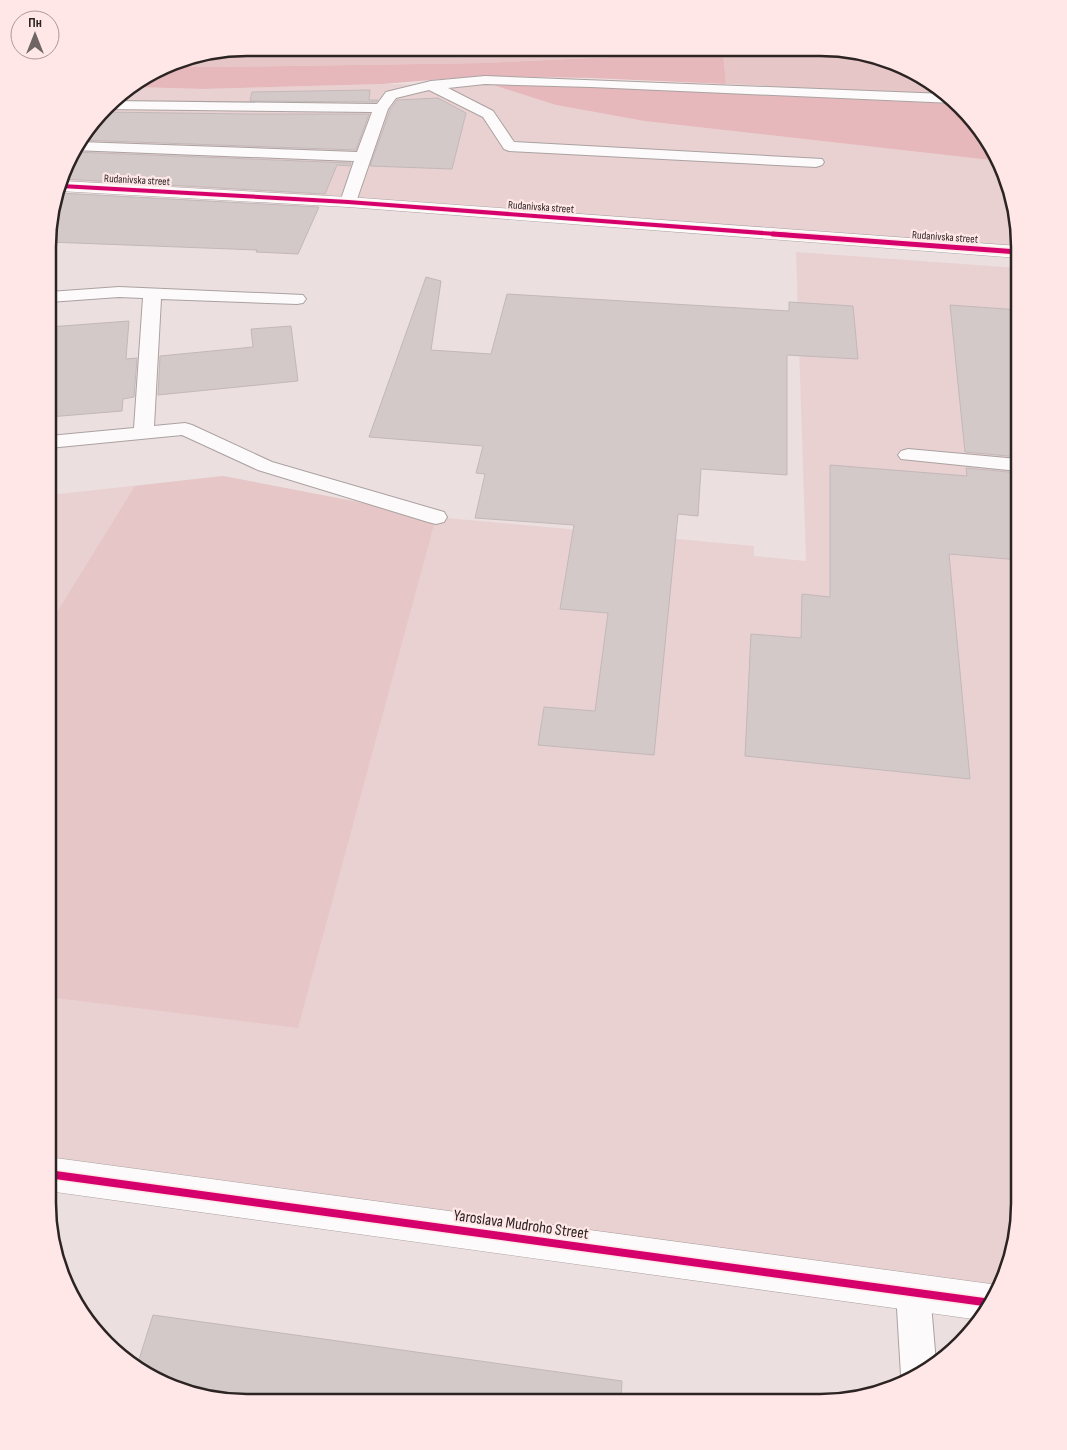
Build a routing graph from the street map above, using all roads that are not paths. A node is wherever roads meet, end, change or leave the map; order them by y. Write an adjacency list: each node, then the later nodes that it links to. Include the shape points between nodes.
1 (431, 85): 2 (lane, via 485,80); 4 (lane, via 391,95); 7 (lane, via 488,114 509,146)
2 (939, 99)
3 (120, 105): 4 (lane)
4 (381, 108): 6 (lane)
5 (85, 146): 6 (lane)
6 (363, 157): 9 (lane)
7 (816, 162)
8 (66, 186): 9 (street, Rudanivska street)
9 (348, 202): 10 (street, Rudanivska street)
10 (1011, 251)
11 (152, 293): 12 (lane); 13 (lane); 14 (lane)
12 (56, 296)
13 (297, 299)
14 (144, 432): 15 (lane); 18 (lane, via 185,429 265,466)
15 (56, 441)
16 (908, 455): 17 (lane)
17 (1011, 464)
18 (436, 517)
19 (56, 1175): 20 (street, Yaroslava Mudroho Street)
20 (913, 1292): 21 (street, Yaroslava Mudroho Street); 22 (lane)
21 (983, 1302)
22 (918, 1366)

